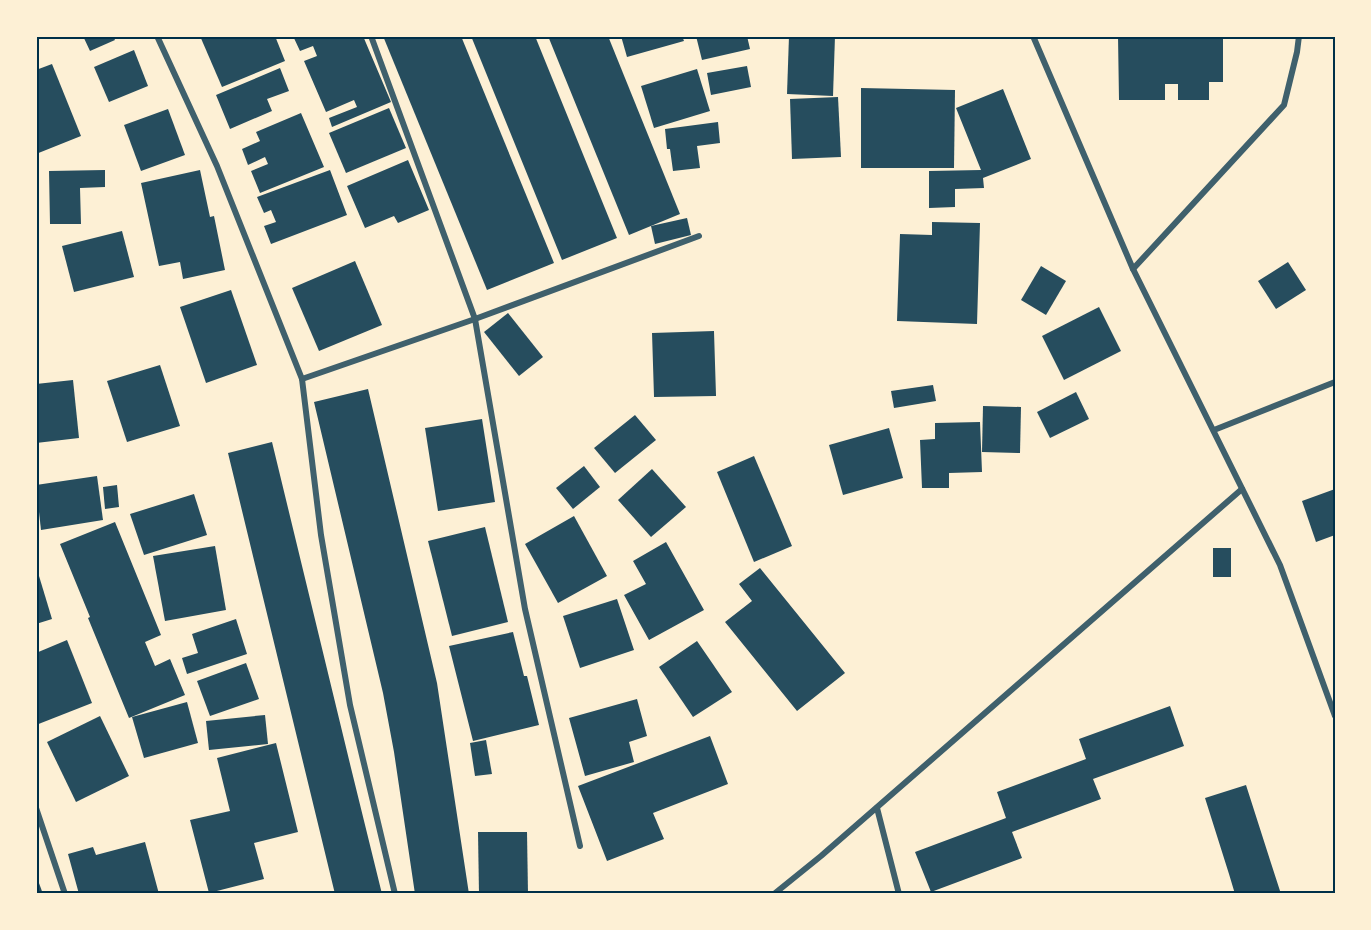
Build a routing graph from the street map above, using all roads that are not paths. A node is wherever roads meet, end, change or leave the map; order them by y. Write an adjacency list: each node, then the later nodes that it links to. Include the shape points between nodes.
1 (157, 36): 8 (street, via 217,166)
2 (371, 36): 7 (street)
3 (1033, 36): 6 (street)
4 (1299, 36): 6 (street, via 1284,105)
5 (699, 236): 7 (street)
6 (1133, 269): 10 (street)
7 (475, 319): 8 (street); 15 (street, via 525,609)
8 (302, 379): 17 (street, via 321,535 350,705)
9 (1335, 382): 10 (street)
10 (1214, 430): 11 (street)
11 (1242, 489): 12 (street, via 1280,565); 14 (street)
12 (1335, 716)
13 (36, 808): 16 (street)
14 (877, 808): 18 (street); 19 (street)
15 (580, 846)
16 (65, 894)
17 (394, 894)
18 (774, 894)
19 (899, 894)

